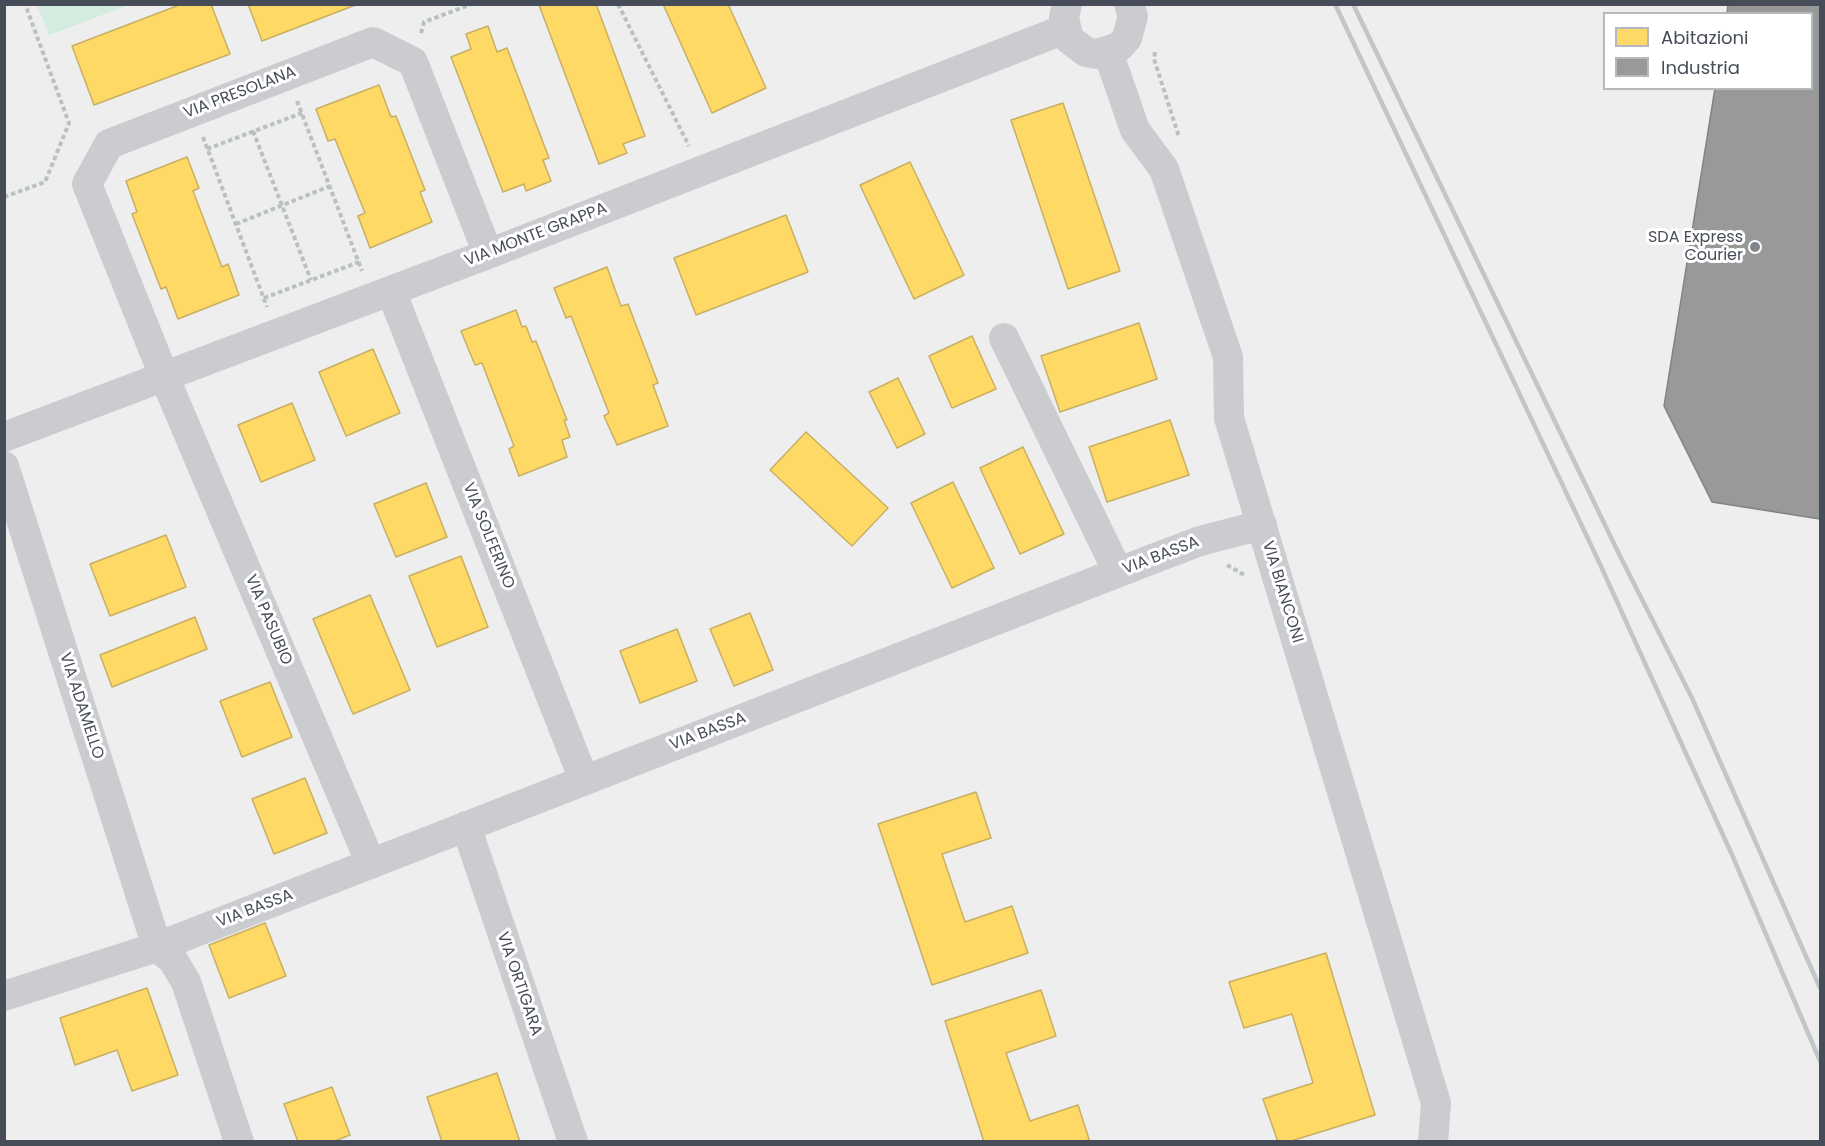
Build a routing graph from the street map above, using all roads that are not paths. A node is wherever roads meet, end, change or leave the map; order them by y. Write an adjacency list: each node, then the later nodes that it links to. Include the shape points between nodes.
1 (1129, 4): 3 (street, via 1132,28 1119,47)
2 (1066, 17): 3 (street, via 1069,39 1086,52); 4 (street, VIA MONTE GRAPPA, via 702,171)
3 (1108, 52): 10 (street, VIA BIANCONI, via 1135,130 1164,169 1228,357 1228,418)
4 (488, 254): 5 (street, VIA MONTE GRAPPA); 7 (street, VIA PRESOLANA, via 413,62 373,42 109,144 87,184)
5 (382, 295): 7 (street, VIA MONTE GRAPPA); 12 (street, VIA SOLFERINO)
6 (1004, 338): 11 (street)
7 (164, 376): 8 (street, VIA MONTE GRAPPA); 14 (street, VIA PASUBIO)
8 (4, 437)
9 (4, 466): 15 (street, VIA ADAMELLO)
10 (1262, 525): 11 (street, VIA BASSA, via 1200,541); 19 (street, VIA BIANCONI, via 1436,1103)
11 (1118, 572): 12 (street, VIA BASSA)
12 (584, 780): 13 (street, VIA BASSA)
13 (466, 826): 14 (street, VIA BASSA); 18 (street, VIA ORTIGARA)
14 (371, 864): 15 (street, VIA BASSA)
15 (157, 947): 16 (street, VIA BASSA); 17 (street, via 173,960 186,982)
16 (4, 996)
17 (239, 1142)
18 (573, 1142)
19 (1433, 1142)

